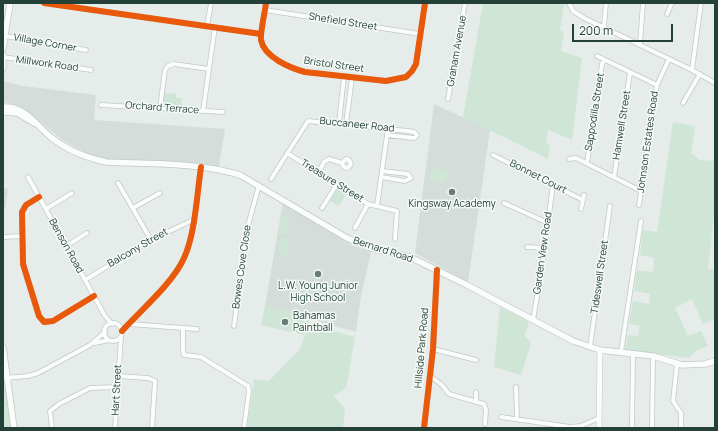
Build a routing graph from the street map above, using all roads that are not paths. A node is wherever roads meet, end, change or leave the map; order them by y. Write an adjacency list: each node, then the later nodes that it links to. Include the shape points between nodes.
1 (10, 3): 18 (main road)
2 (44, 3): 12 (street)
3 (211, 3): 15 (street)
4 (266, 3): 13 (street)
5 (425, 3): 20 (street)
6 (465, 3): 38 (street, Graham Avenue)
7 (569, 3): 16 (street, via 573,11)
8 (606, 3): 16 (street)
9 (643, 3): 21 (street)
10 (672, 3): 14 (street)
11 (701, 3): 31 (street)
12 (63, 4): 15 (street)
13 (265, 10): 19 (street); 20 (street, Shefield Street)
14 (667, 14)
15 (207, 26): 17 (street)
16 (604, 26): 21 (street)
17 (215, 27): 19 (street); 29 (street)
18 (4, 32): 22 (main road); 23 (street, Village Corner)
19 (261, 34): 34 (street, Bristol Street, via 262,43 267,51 288,65 305,72)
20 (420, 34): 35 (street, Bristol Street, via 416,64 410,74 399,80 386,81)
21 (640, 44): 26 (street)
22 (3, 48)
23 (86, 50)
24 (3, 56): 28 (main road); 30 (street, Millwork Road)
25 (597, 56): 27 (street)
26 (669, 59): 31 (street); 37 (street, Johnson Estates Road)
27 (604, 60): 32 (street); 55 (street, Sappodilla Street)
28 (3, 68)
29 (209, 69): 42 (street, via 174,64 168,66 164,70); 43 (street)
30 (92, 70)
31 (692, 70): 33 (street)
32 (630, 73): 37 (street); 60 (street, Hamwell Street)
33 (700, 74): 36 (street); 39 (street)
34 (344, 77): 35 (street, Bristol Street); 47 (street)
35 (352, 78): 48 (street)
36 (715, 83)
37 (657, 85): 67 (street, Johnson Estates Road)
38 (448, 99)
39 (683, 103)
40 (100, 105): 42 (street, Orchard Terrace)
41 (3, 107): 46 (main road, Bernard Road, via 24,112 34,119)
42 (160, 108): 43 (street, Orchard Terrace)
43 (203, 111): 45 (street, Orchard Terrace)
44 (3, 112): 46 (main road, Bernard Road, via 17,114)
45 (223, 112)
46 (34, 123): 56 (main road, Bernard Road, via 54,139 95,160)
47 (339, 123): 48 (street, Buccaneer Road); 51 (street, Buccaneer Road, via 308,121)
48 (346, 124): 49 (street, Buccaneer Road)
49 (388, 128): 50 (street); 50 (street, Buccaneer Road, via 414,132 417,135 414,138)
50 (387, 135): 57 (street)
51 (287, 152): 58 (street, Treasure Street); 62 (street, Buccaneer Road)
52 (493, 155): 66 (street, Bonnet Court)
53 (570, 159): 55 (street, via 576,158)
54 (342, 163): 58 (street, via 326,160)
55 (587, 163): 60 (street)
56 (201, 167): 65 (main road, Bernard Road, via 240,175); 82 (street)
57 (382, 171): 61 (street); 61 (street, via 408,174 411,178 405,181)
58 (318, 172): 64 (street, Treasure Street)
59 (28, 177): 71 (street, Benson Road)
60 (614, 177): 67 (street)
61 (381, 178): 76 (street)
62 (271, 179)
63 (118, 183): 78 (street)
64 (337, 184): 74 (street, Treasure Street); 79 (street)
65 (260, 185): 94 (main road, Bernard Road, via 347,238 371,248 410,257); 102 (street, Bowes Cove Close, via 246,233)
66 (553, 185): 72 (street, Bonnet Court); 84 (street, Garden View Road)
67 (641, 191): 75 (street, Johnson Estates Road)
68 (72, 193): 80 (street)
69 (160, 193): 78 (street)
70 (584, 195): 72 (street)
71 (39, 197): 80 (street, Benson Road); 87 (street, via 22,209)
72 (583, 200): 81 (street)
73 (504, 203): 84 (street)
74 (368, 204): 76 (street, Treasure Street); 85 (street)
75 (639, 205)
76 (377, 206): 89 (street, Treasure Street, via 398,212)
77 (610, 206): 112 (street, Tideswell Street)
78 (133, 208): 90 (street)
79 (322, 208)
80 (46, 209): 91 (street, Benson Road)
81 (581, 209)
82 (193, 220): 90 (street, Balcony Street); 100 (street, via 188,247 181,265)
83 (641, 221): 116 (street)
84 (548, 223): 93 (street, Garden View Road)
85 (355, 228)
86 (87, 233): 91 (street)
87 (22, 236): 88 (street); 96 (street, via 24,269 38,312 44,322 53,321)
88 (3, 237)
89 (395, 239)
90 (150, 240): 95 (street, Balcony Street)
91 (66, 246): 95 (street, Benson Road)
92 (527, 247): 93 (street)
93 (545, 248): 98 (street, Garden View Road)
94 (437, 270): 98 (main road, Bernard Road); 113 (street, Hillside Park Road)
95 (85, 280): 96 (street, Benson Road)
96 (94, 296): 97 (street, Benson Road)
97 (105, 316): 99 (street); 103 (street)
98 (533, 320): 112 (main road, Bernard Road)
99 (112, 324): 101 (street); 103 (street)
100 (128, 324): 101 (street); 104 (street); 106 (street)
101 (119, 326): 106 (street)
102 (234, 326)
103 (107, 327): 107 (street)
104 (183, 328): 105 (street); 138 (street, via 184,355 201,357 248,386)
105 (197, 329)
106 (122, 331): 108 (street)
107 (105, 332): 109 (street); 110 (street)
108 (121, 337): 109 (street); 115 (street, Hart Street)
109 (110, 340): 110 (street); 115 (street)
110 (90, 344): 124 (street, via 38,373)
111 (3, 347): 124 (main road)
112 (590, 347): 114 (main road, Bernard Road)
113 (433, 349): 119 (street); 123 (street, Hillside Park Road)
114 (600, 350): 116 (main road, Bernard Road); 130 (street)
115 (119, 351): 122 (street, Hart Street)
116 (621, 352): 117 (main road, Bernard Road)
117 (633, 354): 118 (main road, Bernard Road); 141 (street)
118 (653, 356): 121 (main road, Bernard Road); 142 (street)
119 (476, 360)
120 (715, 360): 121 (main road, Bernard Road, via 694,365)
121 (677, 364): 143 (street, via 673,400 681,413)
122 (118, 376): 125 (street, Hart Street); 137 (street, via 148,378 155,382)
123 (430, 376): 128 (street, via 449,394); 139 (street, Hillside Park Road)
124 (6, 378): 134 (main road)
125 (117, 387): 135 (street, via 90,388 58,404 50,411); 136 (street, Hart Street)
126 (516, 387): 131 (street)
127 (476, 392): 128 (street)
128 (476, 402): 132 (street, via 486,407)
129 (501, 417): 131 (street)
130 (599, 418): 133 (street, via 577,427); 140 (street)
131 (517, 419): 133 (street)
132 (485, 424)
133 (537, 426)
134 (14, 428)
135 (52, 428)
136 (115, 428)
137 (152, 428)
138 (244, 428)
139 (424, 428)
140 (600, 428)
141 (632, 428)
142 (652, 428)
143 (681, 428)

